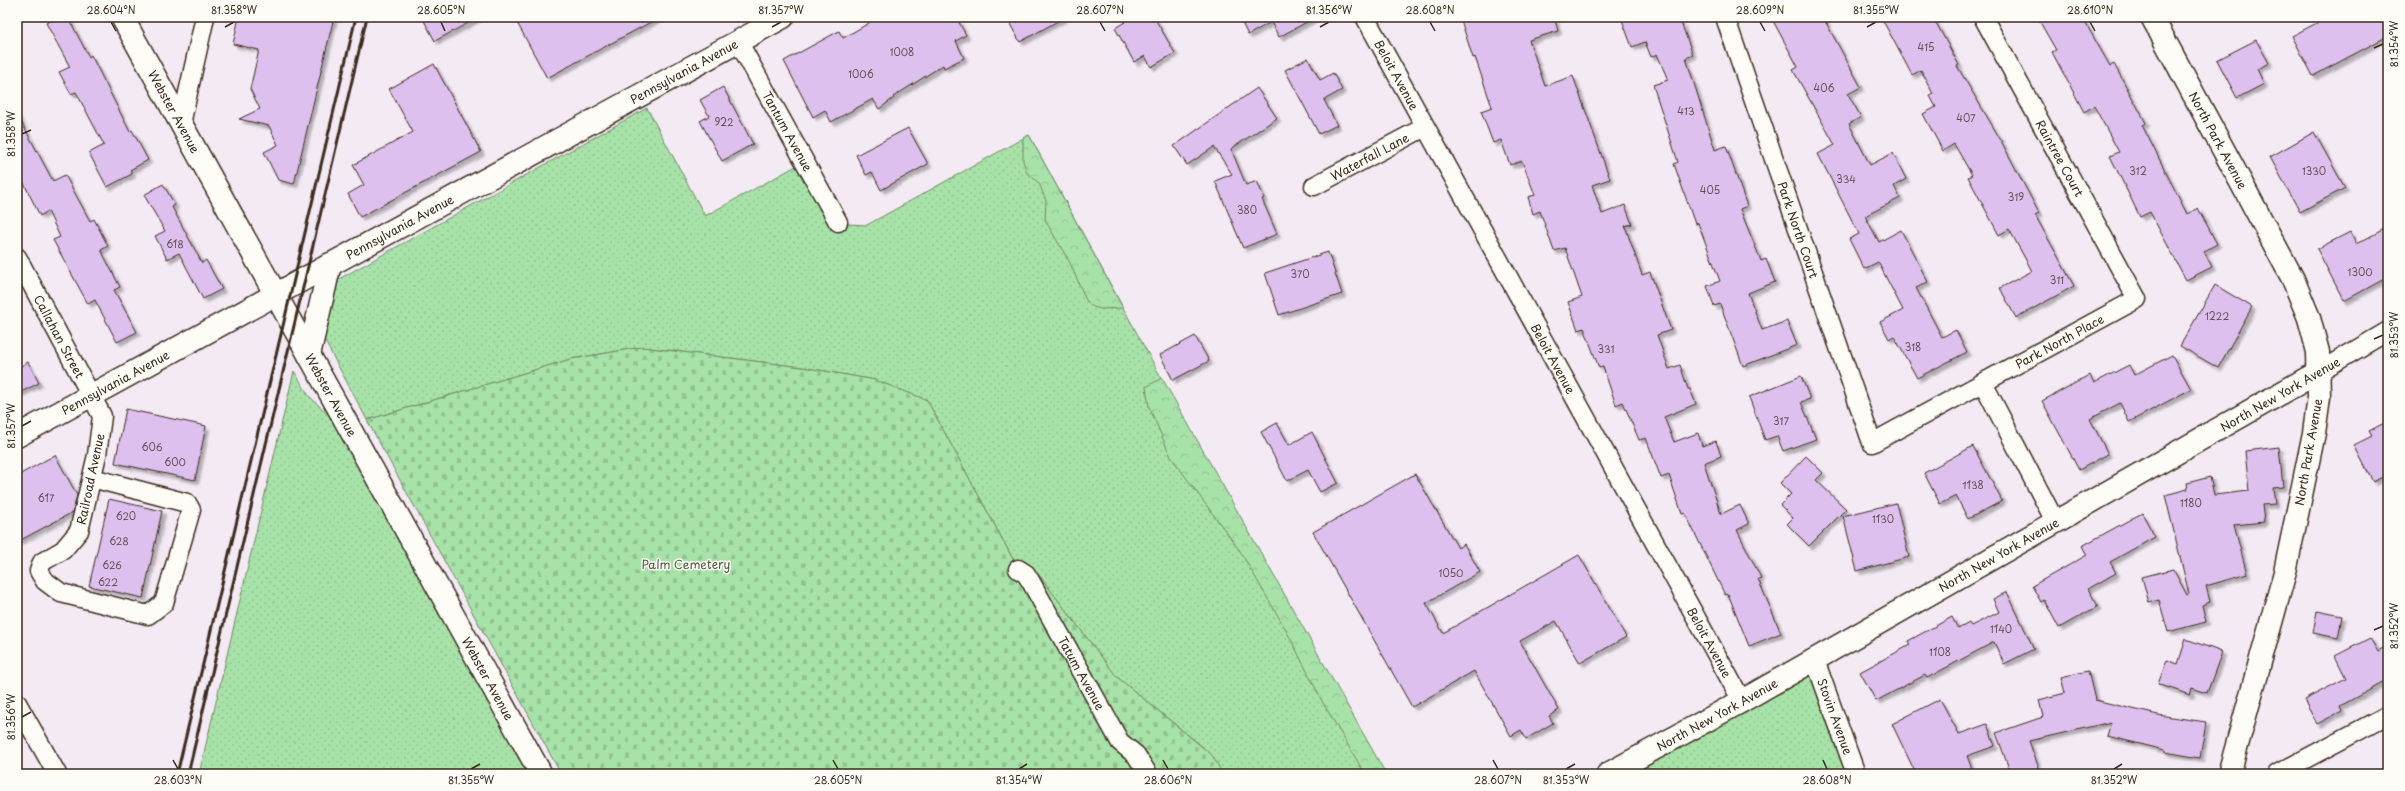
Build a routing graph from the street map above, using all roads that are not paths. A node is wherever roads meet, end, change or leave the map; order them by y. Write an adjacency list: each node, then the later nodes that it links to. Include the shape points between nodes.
1 (122, 17): 9 (street, Webster Avenue)
2 (205, 17): 9 (street)
3 (783, 17): 8 (street, Pennsylvania Avenue)
4 (1365, 17): 10 (street, Beloit Avenue)
5 (1725, 17): 23 (street, Park North Court)
6 (1983, 17): 16 (street, Raintree Court)
7 (2154, 18): 19 (street, North Park Avenue, via 2293,278 2309,318)
8 (738, 41): 12 (street, Tantum Avenue); 14 (street, Pennsylvania Avenue)
9 (181, 124): 15 (street, Webster Avenue)
10 (1426, 127): 11 (street, Waterfall Lane); 28 (street, Beloit Avenue)
11 (1314, 186)
12 (838, 222)
13 (17, 257): 21 (street, Callahan Street)
14 (330, 264): 15 (street, Pennsylvania Avenue); 18 (street)
15 (275, 294): 18 (street, Webster Avenue); 21 (street, Pennsylvania Avenue)
16 (2137, 299): 20 (street, Park North Place)
17 (2388, 332): 19 (street, North New York Avenue)
18 (309, 355): 32 (street, Webster Avenue)
19 (2320, 371): 25 (street, North New York Avenue); 36 (street, North Park Avenue, via 2314,434 2286,566)
20 (1983, 383): 23 (street, Park North Place); 25 (street)
21 (91, 395): 22 (street, Pennsylvania Avenue); 24 (street, Railroad Avenue, via 102,416)
22 (17, 436)
23 (1872, 443)
24 (92, 478): 24 (street, Railroad Avenue, via 79,531 63,550 42,562 40,572 45,581 61,592 148,615 164,603 191,510 187,502)
25 (2056, 523): 27 (street, North New York Avenue)
26 (1018, 569): 33 (street, Tatum Avenue, via 1032,582 1120,742 1136,755)
27 (1815, 660): 28 (street, North New York Avenue); 35 (street, Stovin Avenue)
28 (1742, 701): 34 (street, North New York Avenue)
29 (17, 703): 31 (street)
30 (2388, 715): 37 (street)
31 (57, 774)
32 (540, 774)
33 (1148, 774)
34 (1608, 774)
35 (1856, 774)
36 (2229, 774)
37 (2277, 774)

